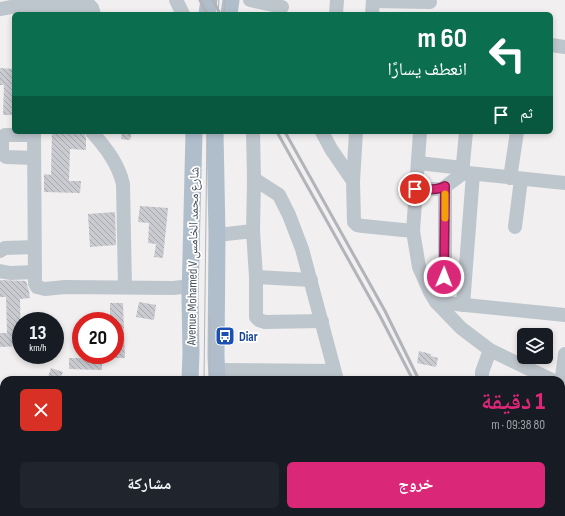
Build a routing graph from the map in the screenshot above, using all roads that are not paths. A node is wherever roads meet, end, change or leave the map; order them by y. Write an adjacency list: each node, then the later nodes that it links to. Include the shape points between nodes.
1 (176, 0): 11 (street)
2 (209, 0): 12 (main road)
3 (231, 0): 13 (main road)
4 (250, 0): 8 (street)
5 (337, 0): 14 (street)
6 (372, 5): 7 (street)
7 (430, 5)
8 (283, 7)
9 (0, 9): 10 (street, via 16,6 89,5)
10 (93, 12)
11 (182, 12)
12 (207, 12)
13 (229, 12)
14 (336, 12)
15 (553, 45): 16 (street)
16 (565, 47)
17 (20, 134): 28 (street, via 5,135 2,138 2,154 6,157)
18 (34, 134): 28 (street)
19 (94, 134): 49 (street, via 116,162 123,184)
20 (194, 134): 48 (main road, Avenue Mohamed V شارع محمد الخامس)
21 (215, 134): 40 (main road, Avenue Mohamed V شارع محمد الخامس)
22 (253, 134): 32 (street)
23 (323, 134): 33 (street)
24 (356, 134): 33 (street)
25 (420, 134): 29 (street)
26 (466, 134): 30 (street)
27 (517, 134): 31 (street)
28 (34, 158): 41 (street)
29 (418, 163): 30 (street); 36 (street)
30 (466, 172): 31 (street); 35 (street); 51 (street)
31 (516, 178): 34 (street); 37 (street)
32 (254, 179): 39 (street); 47 (street, via 275,192 283,201)
33 (353, 181): 38 (street, via 356,224)
34 (565, 183)
35 (445, 186): 36 (street, via 442,189); 46 (street)
36 (415, 189): 38 (street)
37 (515, 227)
38 (413, 230): 50 (street, via 419,267)
39 (253, 231): 40 (street); 45 (street)
40 (217, 235): 56 (main road, Avenue Mohamed V شارع محمد الخامس)
41 (34, 247): 42 (street, via 5,248); 44 (street)
42 (0, 251)
43 (0, 271): 44 (street)
44 (35, 272): 49 (street, via 36,286 41,289)
45 (256, 277): 47 (street); 53 (street, via 255,314 259,320)
46 (444, 277)
47 (311, 280): 53 (street)
48 (191, 286): 49 (street); 58 (main road, Avenue Mohamed V شارع محمد الخامس)
49 (125, 287)
50 (436, 302): 51 (street); 54 (street, via 461,328)
51 (463, 305): 52 (street)
52 (565, 315)
53 (322, 321): 57 (street)
54 (490, 350): 59 (street); 60 (street)
55 (565, 358): 61 (street)
56 (217, 375): 57 (street)
57 (336, 375)
58 (190, 376)
59 (482, 376)
60 (544, 376)
61 (562, 376)

